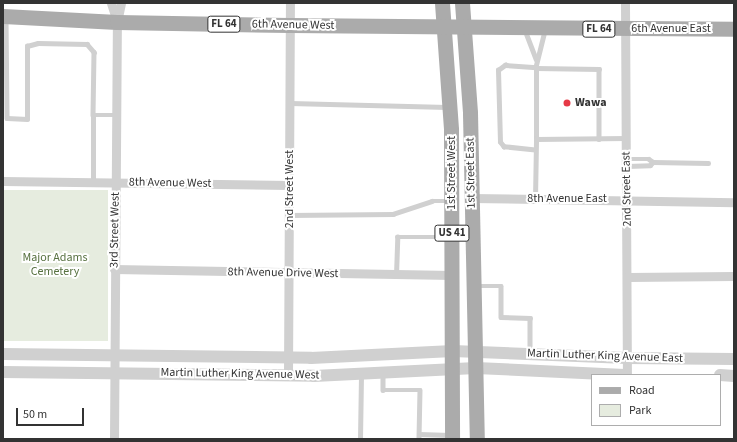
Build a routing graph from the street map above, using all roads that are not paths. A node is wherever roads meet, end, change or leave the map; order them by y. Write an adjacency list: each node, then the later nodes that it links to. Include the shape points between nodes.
1 (111, 3): 8 (street, 3rd Street West)
2 (122, 3): 8 (street, 3rd Street West)
3 (290, 3): 9 (street, 2nd Street West)
4 (442, 3): 10 (main road, 1st Street West / US 41)
5 (462, 3): 11 (main road, 1st Street East / US 41)
6 (624, 3): 14 (street, 2nd Street East)
7 (5, 16): 8 (main road, 6th Avenue West / FL 64); 22 (lane)
8 (117, 22): 9 (main road, 6th Avenue West / FL 64); 21 (street, 3rd Street West)
9 (290, 25): 10 (main road, 6th Avenue West / FL 64); 18 (street, 2nd Street West)
10 (444, 27): 11 (main road, 6th Avenue West / FL 64); 19 (main road, 1st Street West / US 41)
11 (464, 28): 12 (main road, 6th Avenue East / FL 64); 33 (main road, 1st Street East / US 41, via 469,97)
12 (525, 28): 13 (main road, 6th Avenue East / FL 64); 16 (lane)
13 (545, 28): 14 (main road, 6th Avenue East / FL 64); 16 (lane)
14 (625, 29): 15 (main road, 6th Avenue East / FL 64); 23 (street, 2nd Street East)
15 (734, 29)
16 (536, 58): 17 (lane)
17 (536, 68): 24 (lane); 25 (lane, via 599,68); 26 (lane, via 505,65 498,70 500,142 504,147)
18 (290, 103): 19 (lane); 32 (street, 2nd Street West)
19 (450, 107): 36 (main road, 1st Street West / US 41)
20 (93, 115): 21 (lane); 22 (lane, via 94,52 87,44 38,43 27,46 27,119); 30 (lane)
21 (116, 115): 31 (street, 3rd Street West)
22 (5, 116)
23 (626, 138): 25 (lane); 27 (street, 2nd Street East)
24 (536, 139): 25 (lane); 26 (lane)
25 (600, 139)
26 (535, 150): 34 (lane)
27 (627, 163): 28 (lane, via 649,159 653,162); 35 (street, 2nd Street East)
28 (708, 163)
29 (3, 181): 30 (street, 8th Avenue West)
30 (92, 182): 31 (street, 8th Avenue West)
31 (115, 182): 32 (street, 8th Avenue West); 40 (street, 3rd Street West)
32 (289, 185): 38 (street, 2nd Street West)
33 (471, 198): 34 (street, 8th Avenue East); 46 (main road, 1st Street East / US 41)
34 (534, 199): 35 (street, 8th Avenue East)
35 (627, 200): 37 (street, 8th Avenue East); 45 (street, 2nd Street East)
36 (452, 201): 38 (lane, via 432,201 393,214); 39 (main road, 1st Street West / US 41)
37 (734, 202)
38 (289, 214): 41 (street, 2nd Street West)
39 (452, 238): 42 (lane, via 397,237); 43 (main road, 1st Street West / US 41)
40 (114, 269): 41 (street, 8th Avenue Drive West); 51 (street, 3rd Street West)
41 (290, 273): 42 (street, 8th Avenue Drive West); 52 (street, 2nd Street West)
42 (396, 275): 43 (street, 8th Avenue Drive West)
43 (452, 275): 47 (main road, 1st Street West / US 41)
44 (734, 276): 45 (street)
45 (628, 277): 53 (street, 2nd Street East)
46 (474, 286): 48 (main road, 1st Street East / US 41); 49 (lane, via 501,286 501,317 530,318)
47 (453, 351): 48 (street, Martin Luther King Avenue West); 52 (street, Martin Luther King Avenue West); 55 (main road, 1st Street West / US 41)
48 (476, 351): 49 (street, Martin Luther King Avenue East); 56 (main road, 1st Street East / US 41)
49 (530, 353): 53 (street, Martin Luther King Avenue East)
50 (3, 354): 51 (street, Martin Luther King Avenue West)
51 (116, 356): 52 (street, Martin Luther King Avenue West); 59 (street, 3rd Street West)
52 (288, 358): 63 (street, 2nd Street West)
53 (627, 358): 54 (street, Martin Luther King Avenue East); 62 (street, 2nd Street East)
54 (734, 358)
55 (452, 368): 56 (street, Martin Luther King Avenue West); 58 (street, Martin Luther King Avenue West); 67 (main road, 1st Street West / US 41)
56 (476, 368): 61 (street, Martin Luther King Avenue East); 70 (main road, 1st Street East / US 41)
57 (3, 372): 59 (street, Martin Luther King Avenue West)
58 (383, 372): 60 (street, Martin Luther King Avenue West); 66 (lane, via 383,390 420,390)
59 (115, 373): 63 (street, Martin Luther King Avenue West); 68 (street, 3rd Street West)
60 (361, 374): 63 (street, Martin Luther King Avenue West); 69 (lane)
61 (605, 374)
62 (626, 374)
63 (288, 375)
64 (721, 376): 65 (street)
65 (734, 376)
66 (419, 437): 67 (lane)
67 (452, 437)
68 (114, 439)
69 (360, 439)
70 (477, 439)

